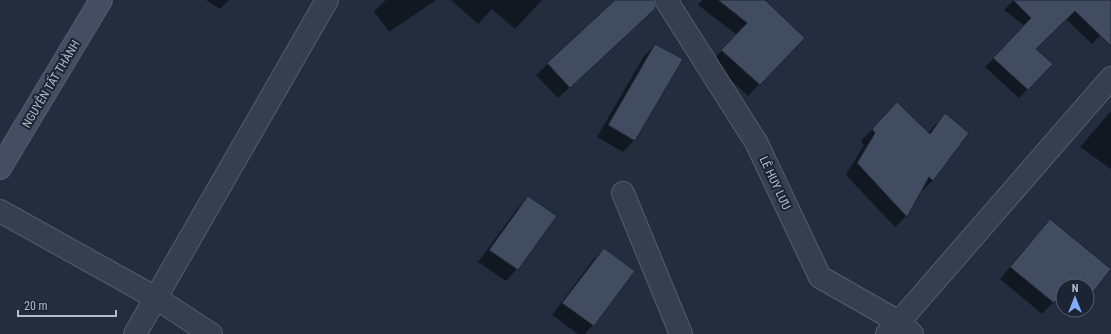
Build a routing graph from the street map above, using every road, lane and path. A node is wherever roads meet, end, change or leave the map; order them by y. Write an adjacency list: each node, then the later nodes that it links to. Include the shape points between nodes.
1 (101, 0): 5 (main road, NGUYỄN TẤT THÀNH)
2 (327, 0): 8 (street)
3 (666, 0): 9 (street, LÊ HUY LƯU, via 756,142 820,277)
4 (1111, 78): 9 (street)
5 (0, 168)
6 (623, 193): 12 (street)
7 (0, 211): 8 (street)
8 (156, 298): 10 (street); 11 (street)
9 (899, 330)
10 (134, 334)
11 (211, 334)
12 (681, 334)

